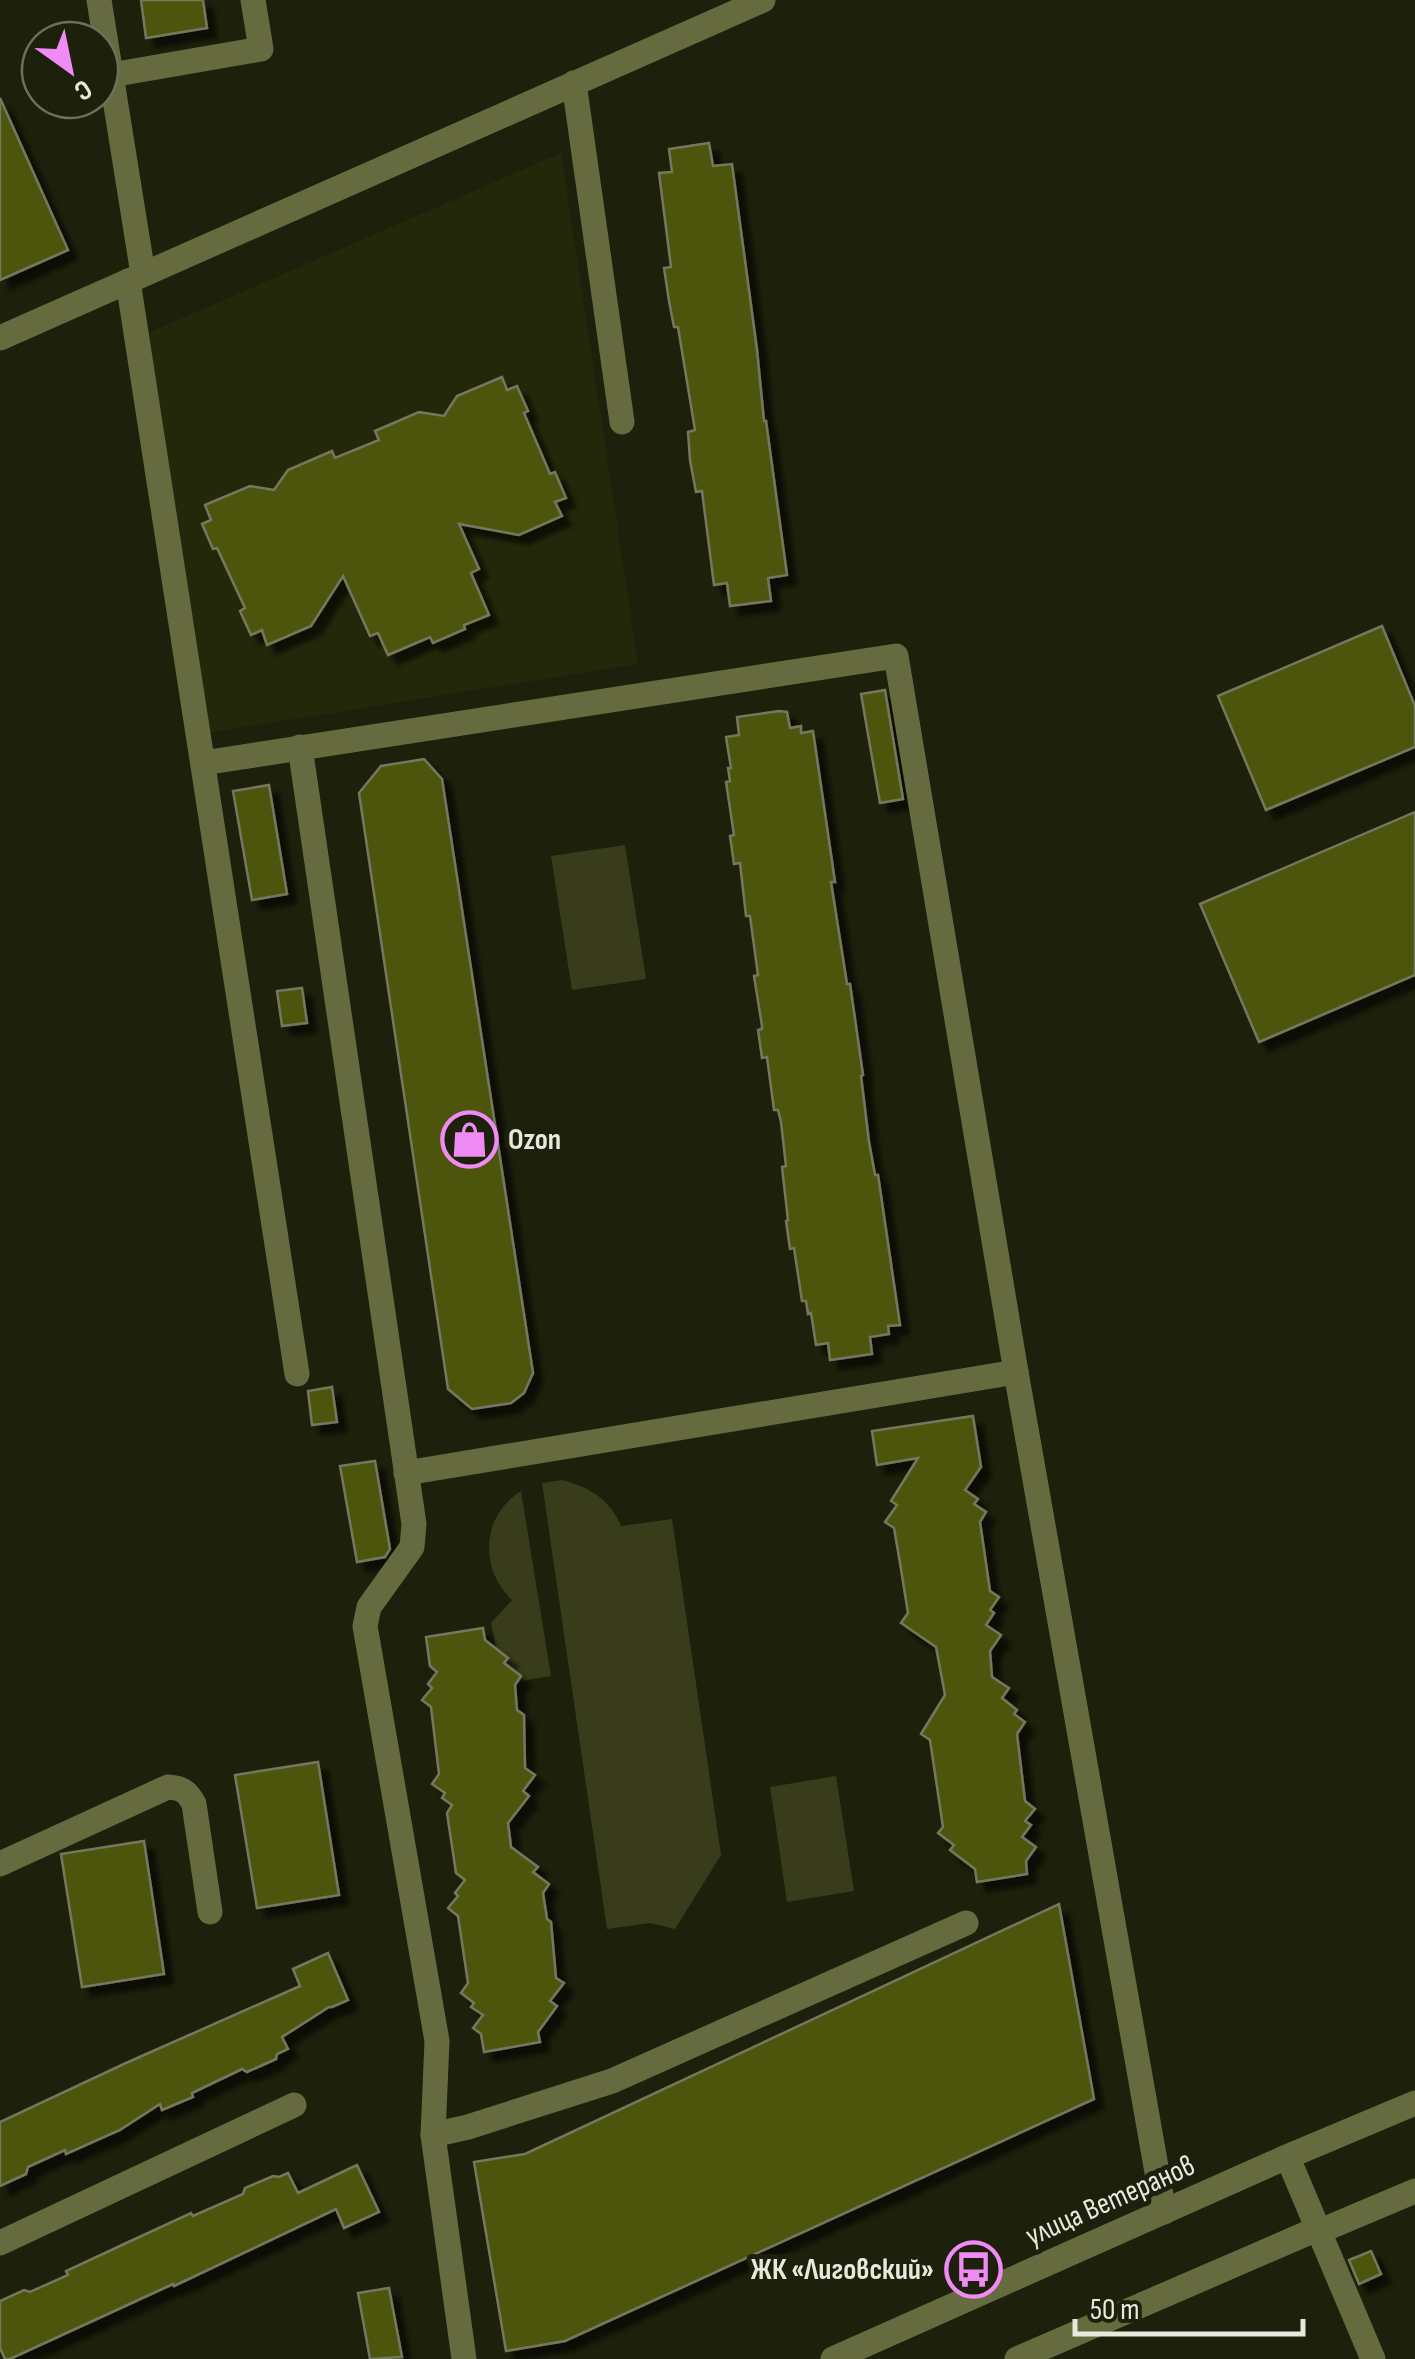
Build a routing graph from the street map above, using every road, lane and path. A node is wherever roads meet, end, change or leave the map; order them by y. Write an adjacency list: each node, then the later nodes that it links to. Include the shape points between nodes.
1 (253, 0): 3 (street, via 261,50)
2 (763, 0): 4 (street)
3 (120, 74)
4 (574, 83): 6 (street); 8 (street)
5 (116, 120): 6 (street)
6 (135, 278): 7 (street); 10 (street)
7 (0, 338)
8 (622, 422)
9 (300, 747): 10 (street); 11 (street, via 896,656); 13 (street)
10 (203, 763): 12 (street)
11 (1016, 1372): 13 (street); 23 (street)
12 (298, 1374)
13 (406, 1474): 20 (street, via 412,1546 369,1606 365,1626 436,2040)
14 (0, 1864): 15 (street, via 168,1786 182,1788 194,1804)
15 (210, 1912)
16 (966, 1922): 20 (street, via 612,2081)
17 (1415, 2102): 23 (street, улица Ветеранов)
18 (294, 2106): 25 (street)
19 (1415, 2118): 21 (street, улица Ветеранов)
20 (433, 2135): 26 (street)
21 (1293, 2170): 24 (street); 28 (street, улица Ветеранов)
22 (1415, 2191): 24 (street)
23 (1164, 2212): 27 (street, улица Ветеранов)
24 (1318, 2230): 29 (street); 30 (street)
25 (0, 2242)
26 (464, 2359)
27 (832, 2359)
28 (862, 2359)
29 (1017, 2359)
30 (1373, 2359)

